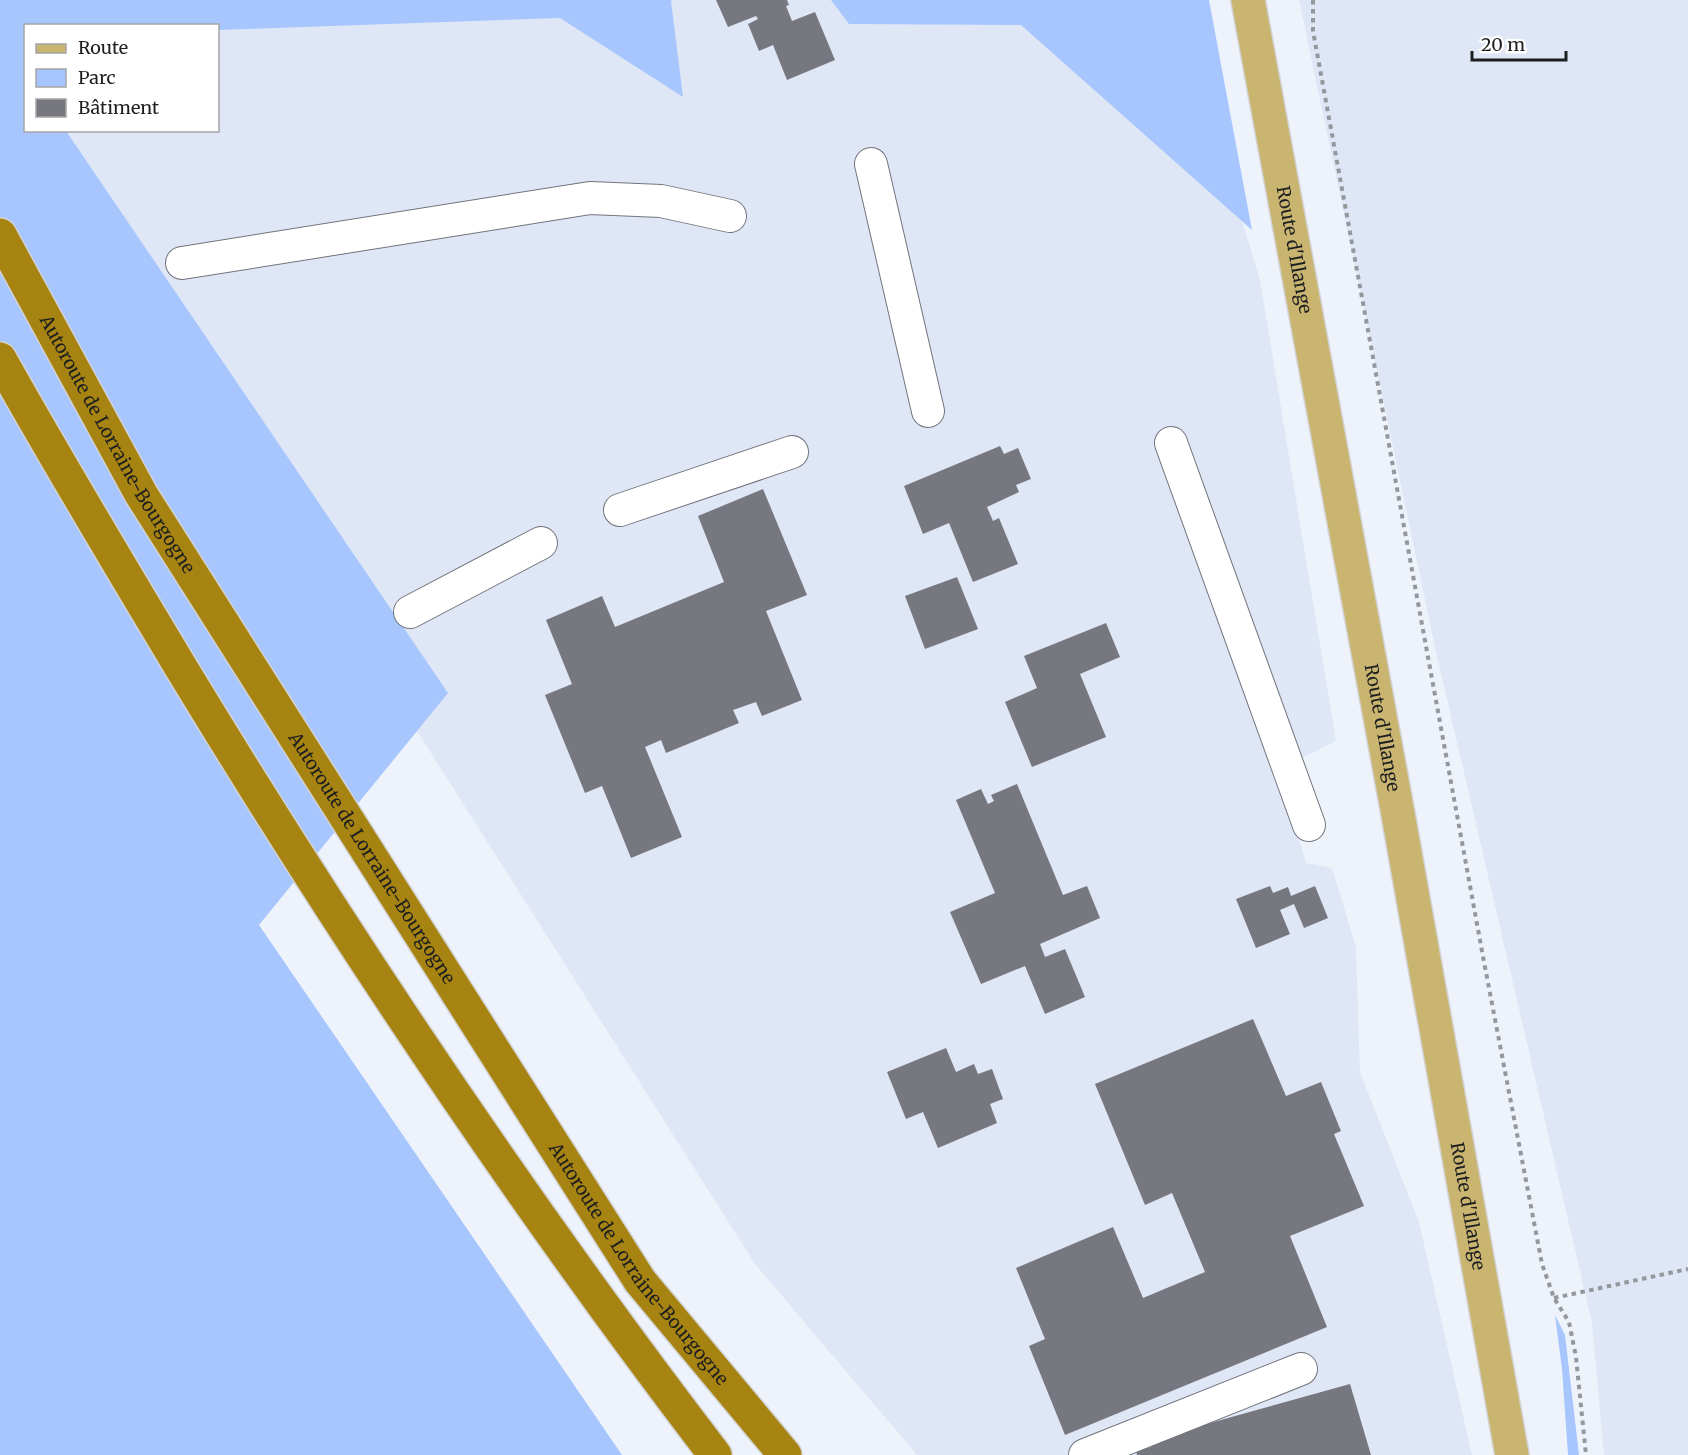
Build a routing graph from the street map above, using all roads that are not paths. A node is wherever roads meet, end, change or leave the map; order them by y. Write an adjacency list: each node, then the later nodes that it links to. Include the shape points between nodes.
1 (1248, 0): 20 (main road, Route d'Illange)
2 (871, 164): 7 (lane)
3 (730, 216): 5 (lane, via 661,201 590,198)
4 (0, 235): 18 (highway, Autoroute de Lorraine-Bourgogne, via 141,494 640,1281)
5 (182, 263)
6 (0, 359): 15 (highway, via 95,525 270,814 489,1144)
7 (928, 411)
8 (1171, 443): 13 (lane)
9 (792, 452): 10 (lane)
10 (620, 510)
11 (541, 543): 12 (lane)
12 (410, 612)
13 (1309, 825)
14 (1301, 1369): 19 (lane)
15 (664, 1388): 16 (highway); 17 (highway)
16 (687, 1455)
17 (716, 1455)
18 (785, 1455)
19 (1085, 1455)
20 (1512, 1455)

